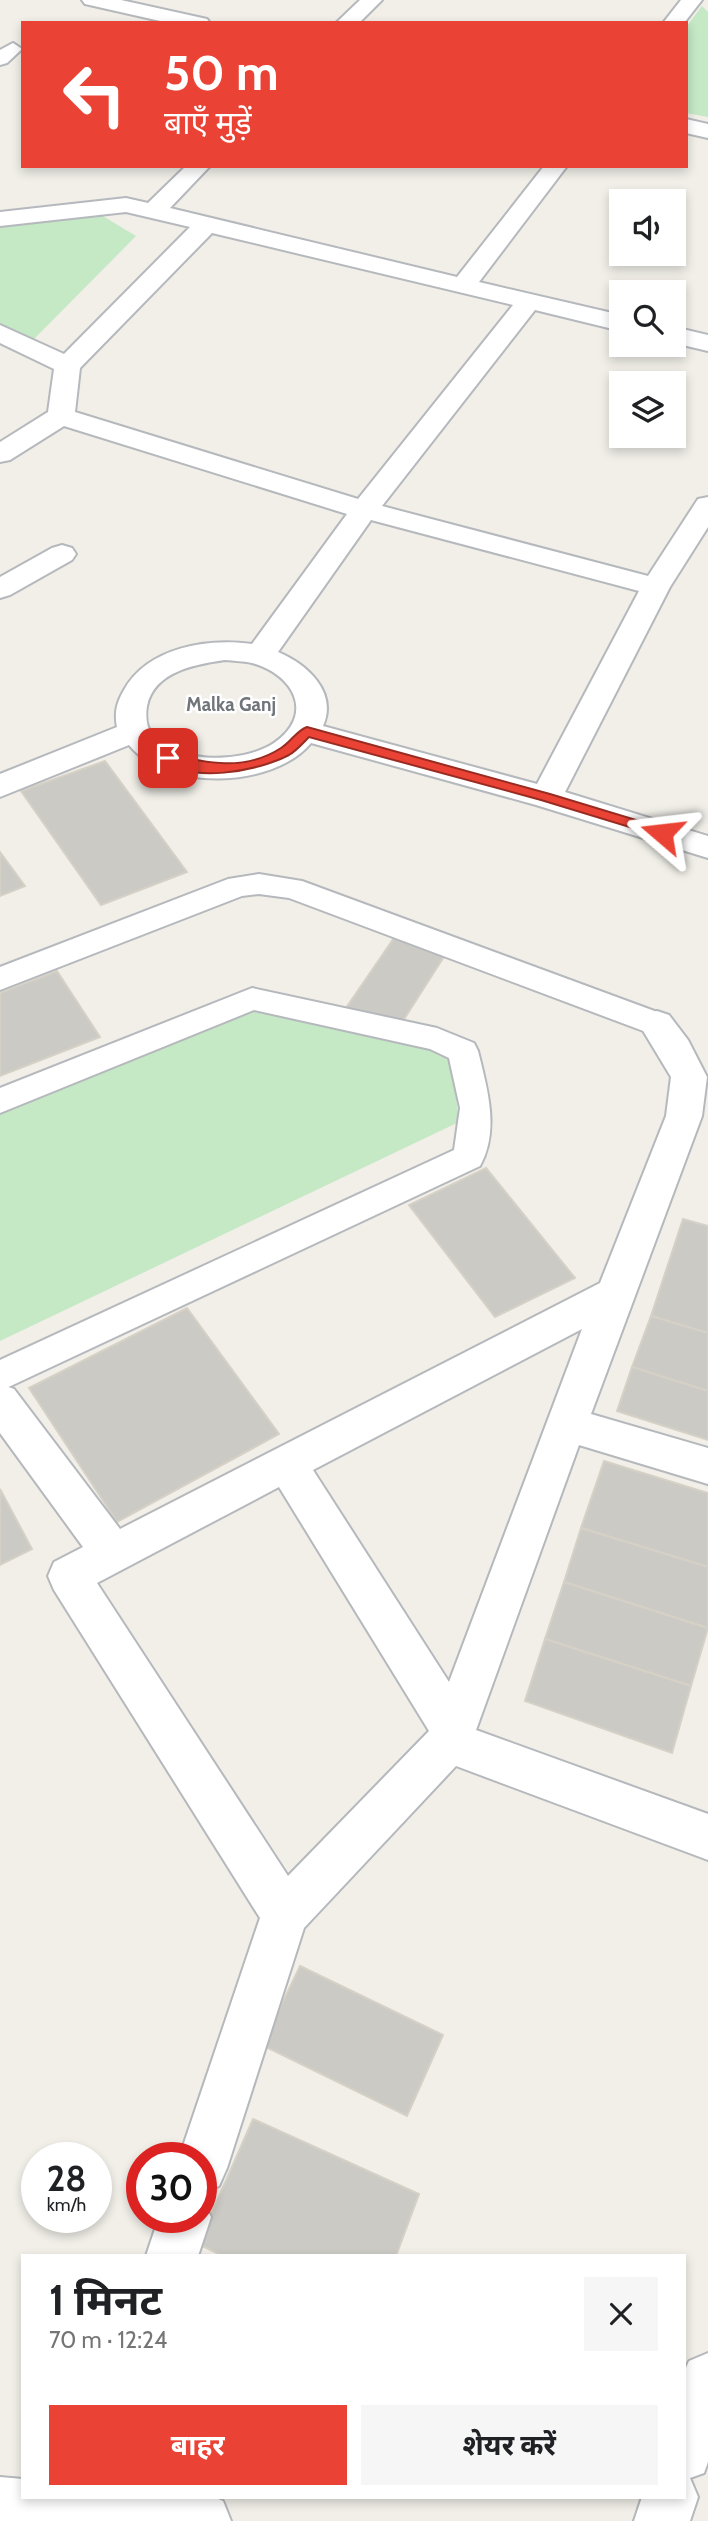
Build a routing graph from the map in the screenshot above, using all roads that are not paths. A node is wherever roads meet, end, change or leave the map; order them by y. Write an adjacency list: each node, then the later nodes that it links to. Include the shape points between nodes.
1 (92, 0): 4 (street)
2 (372, 0): 5 (street)
3 (692, 0): 6 (street)
4 (191, 21)
5 (348, 21)
6 (675, 21)
7 (688, 126): 8 (street)
8 (708, 131)
9 (197, 168): 11 (street)
10 (554, 168): 14 (street)
11 (153, 212): 12 (street, via 125,205); 13 (street)
12 (1, 216)
13 (206, 225): 14 (street); 20 (street)
14 (462, 286): 15 (street)
15 (528, 302): 16 (street); 24 (street)
16 (609, 320)
17 (0, 333): 20 (street)
18 (686, 338): 19 (street)
19 (708, 343)
20 (67, 366): 21 (street)
21 (61, 416): 22 (street); 24 (street)
22 (0, 454)
23 (708, 505): 26 (street)
24 (364, 510): 26 (street); 28 (street)
25 (62, 554): 27 (street)
26 (656, 587): 32 (street)
27 (0, 589)
28 (260, 655): 29 (street, via 225,651 191,655 160,667 139,686 130,709); 30 (street, via 288,667 308,686 314,709)
29 (135, 731): 30 (street, via 153,751 183,764 219,769 255,765 286,751); 31 (street)
30 (307, 732): 32 (street)
31 (0, 786)
32 (546, 797): 33 (street)
33 (708, 847)
34 (0, 979): 35 (lane, via 238,886 277,885)
35 (657, 1024): 37 (street, via 689,1077 684,1116)
36 (0, 1101): 38 (lane, via 252,999 437,1038 463,1051 475,1108 469,1157)
37 (614, 1293): 40 (street); 41 (street)
38 (0, 1376)
39 (0, 1401): 43 (street)
40 (566, 1424): 42 (street); 44 (street)
41 (286, 1462): 43 (street); 44 (street)
42 (708, 1466)
43 (113, 1552): 46 (street, via 69,1576)
44 (451, 1736): 45 (street); 46 (street)
45 (708, 1837)
46 (285, 1914): 47 (street)
47 (210, 2142)
48 (180, 2233): 49 (street)
49 (173, 2254)
50 (708, 2380): 51 (street)
51 (686, 2447)
52 (669, 2499): 56 (street)
53 (91, 2504): 54 (street); 55 (street)
54 (0, 2505)
55 (203, 2521)
56 (662, 2521)

